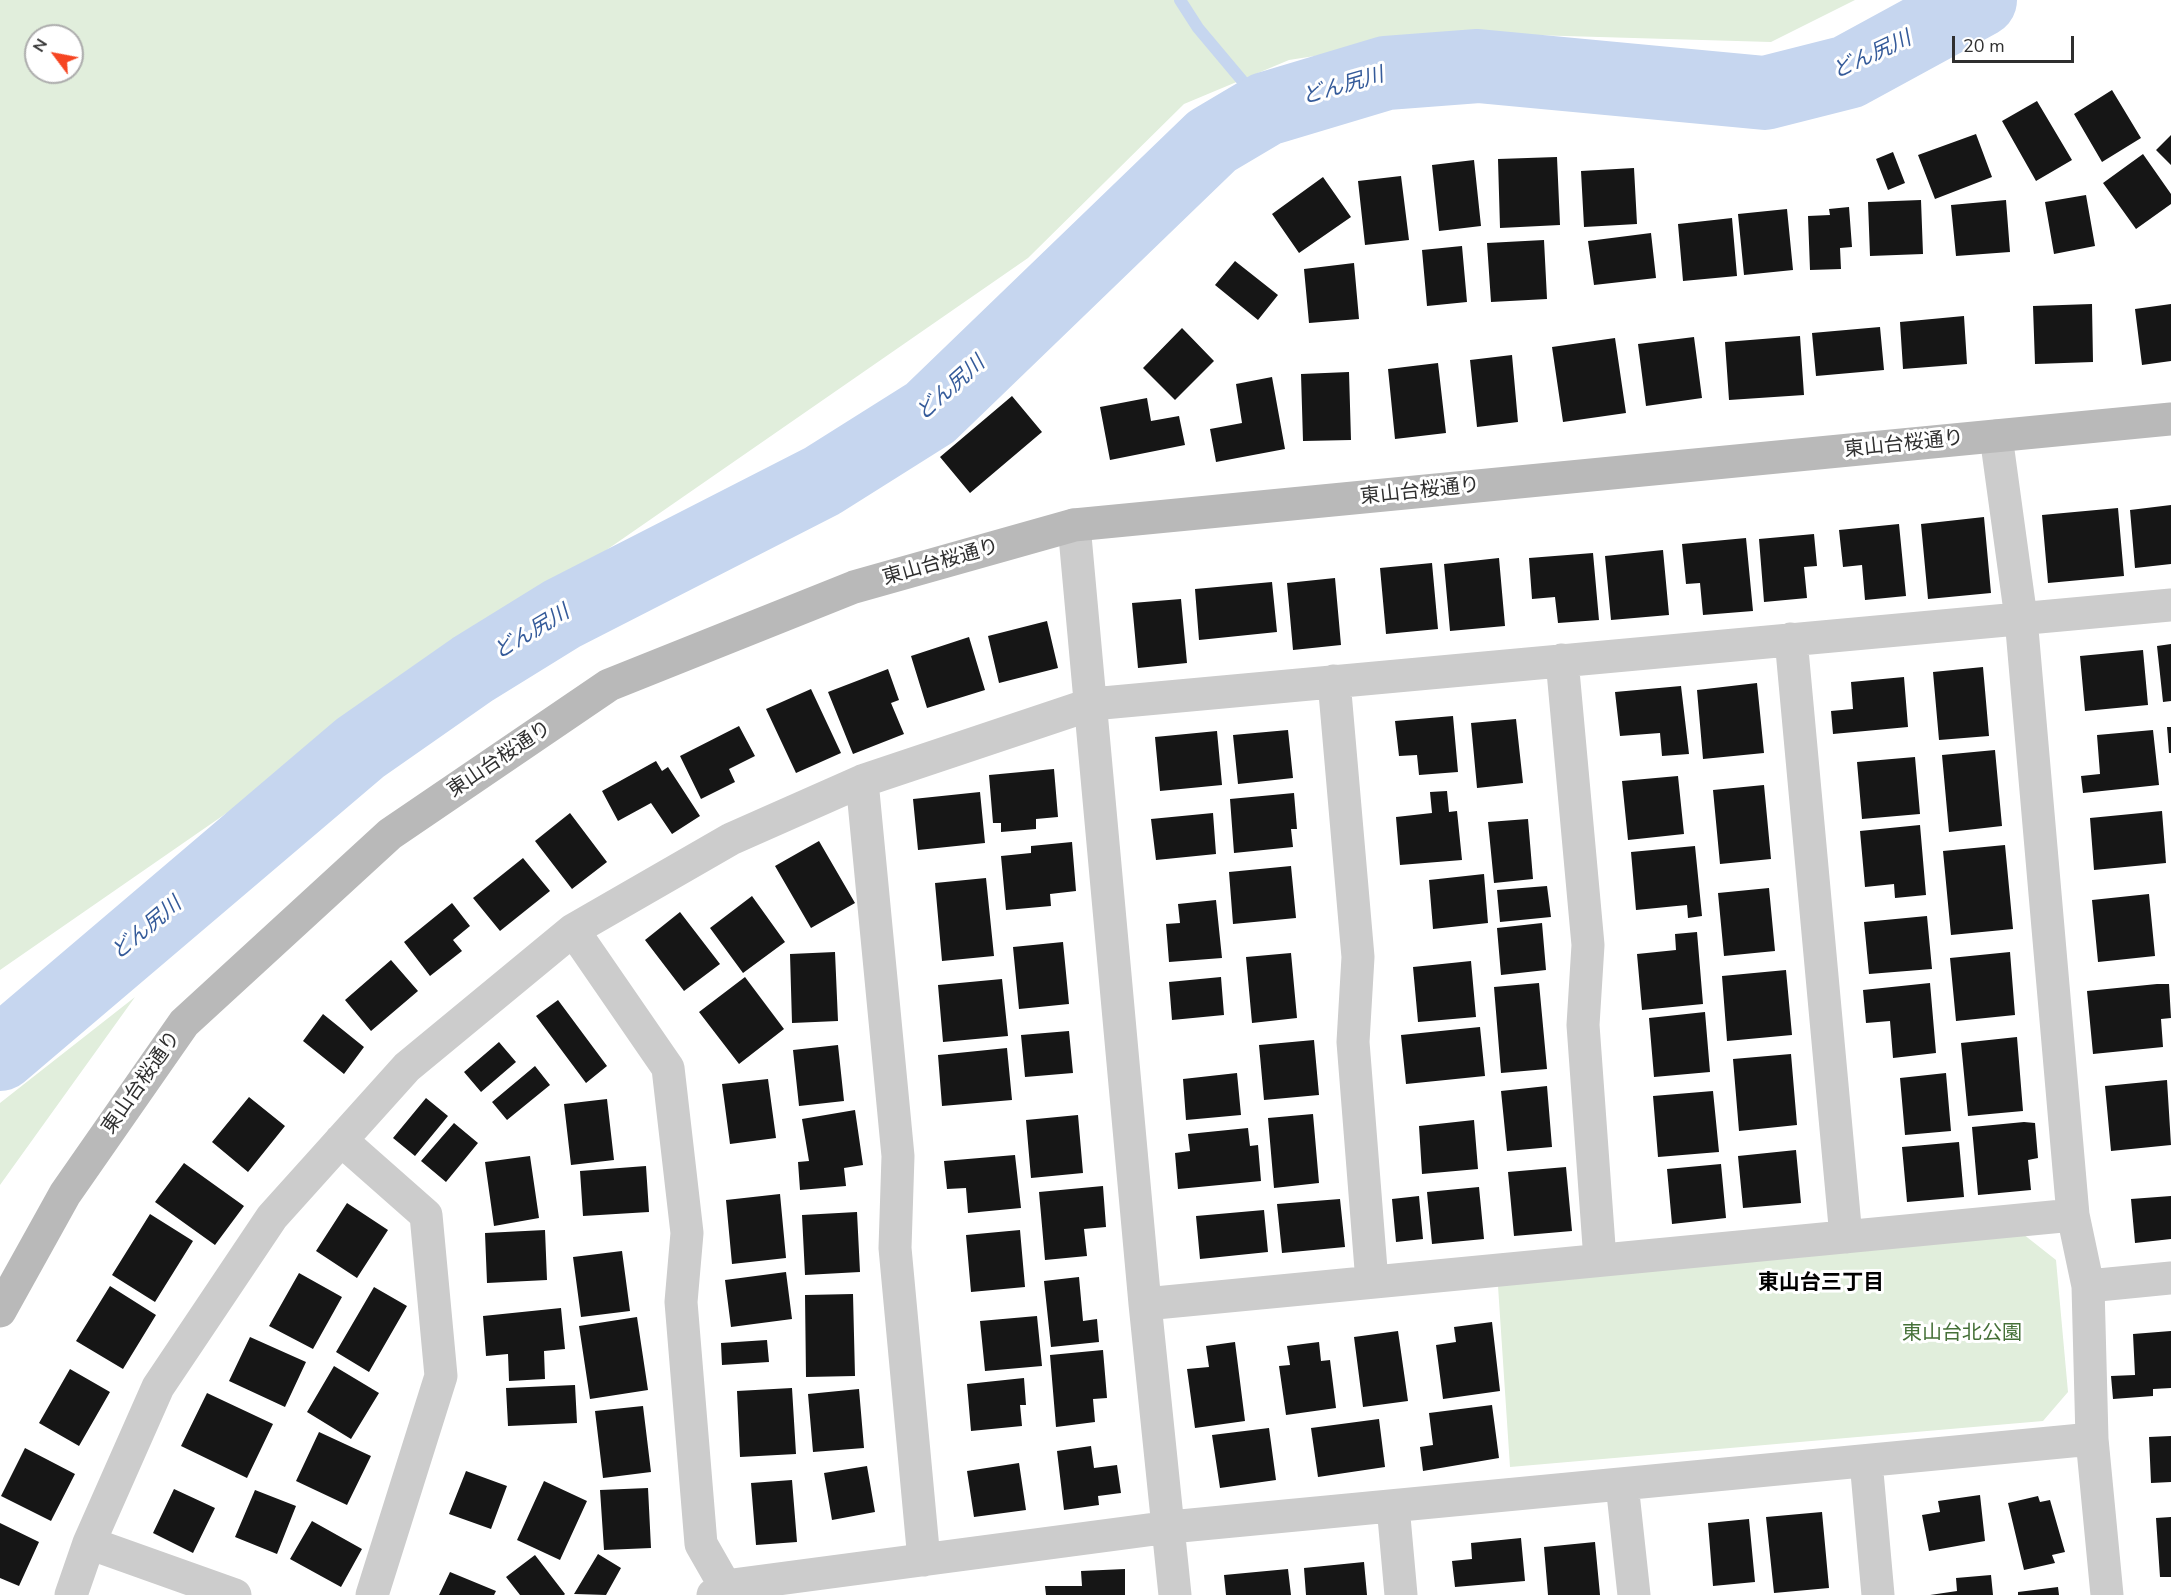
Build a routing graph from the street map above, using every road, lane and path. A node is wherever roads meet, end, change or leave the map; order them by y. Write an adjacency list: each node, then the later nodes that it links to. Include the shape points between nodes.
1 (2171, 419): 2 (street, 東山台桜通り)
2 (1996, 436): 3 (street, 東山台桜通り); 5 (street)
3 (1074, 525): 9 (street); 20 (street, 東山台桜通り, via 854,587 609,685 390,834 184,1023 65,1194)
4 (2171, 605): 5 (street)
5 (2021, 618): 6 (street); 13 (street)
6 (1791, 639): 7 (street); 14 (street)
7 (1562, 660): 8 (street); 15 (street, via 1588,945 1583,1025)
8 (1334, 681): 9 (street); 17 (street, via 1358,957 1353,1042)
9 (1092, 704): 10 (street); 19 (street)
10 (862, 781): 11 (street, via 731,839); 27 (street, via 898,1156 895,1248)
11 (573, 930): 12 (street, via 407,1066); 28 (street, via 668,1068 687,1233 681,1302 700,1544)
12 (341, 1140): 26 (street, via 272,1216 158,1387); 31 (street, via 426,1215 441,1376)
13 (2073, 1215): 14 (street); 18 (street)
14 (1846, 1236): 15 (street)
15 (1600, 1260): 17 (street)
16 (2171, 1278): 18 (street)
17 (1372, 1282): 19 (street)
18 (2088, 1286): 21 (street)
19 (1145, 1304): 25 (street)
20 (0, 1311)
21 (2092, 1439): 22 (street); 36 (street)
22 (1866, 1461): 23 (street); 35 (street)
23 (1622, 1484): 24 (street); 34 (street)
24 (1393, 1506): 25 (street); 33 (street)
25 (1170, 1527): 27 (street); 32 (street)
26 (89, 1543): 29 (street); 30 (street)
27 (924, 1560): 28 (street)
28 (720, 1592)
29 (71, 1595)
30 (235, 1595)
31 (372, 1595)
32 (1175, 1595)
33 (1401, 1595)
34 (1634, 1595)
35 (1878, 1595)
36 (2107, 1595)

